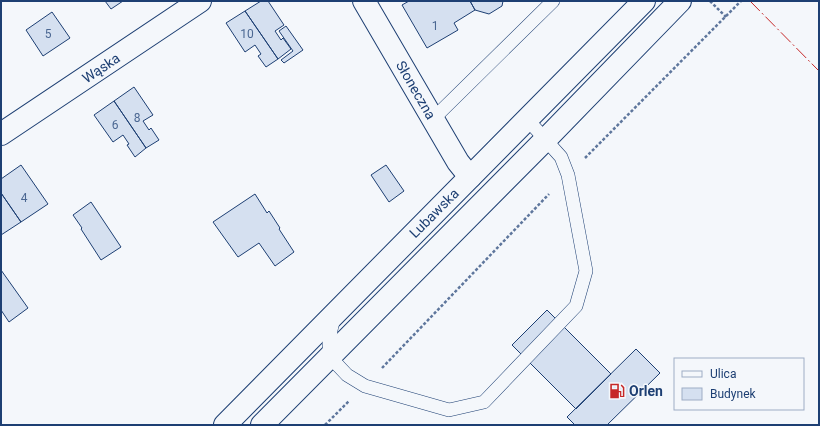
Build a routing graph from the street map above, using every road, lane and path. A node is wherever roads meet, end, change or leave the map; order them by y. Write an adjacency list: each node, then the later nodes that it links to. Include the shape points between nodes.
1 (200, 1): 11 (main road, Wąska)
2 (364, 1): 9 (main road, Słoneczna)
3 (553, 1): 9 (lane)
4 (644, 1): 10 (main road, Lubawska)
5 (680, 1): 12 (main road, Lubawska)
6 (710, 1): 8 (path)
7 (741, 1): 8 (path)
8 (726, 17): 13 (path)
9 (433, 119): 14 (main road, Słoneczna, via 458,162)
10 (527, 119): 12 (lane); 14 (main road, Lubawska)
11 (1, 134)
12 (545, 140): 13 (lane, via 561,158); 15 (main road, Lubawska)
13 (568, 175): 18 (path); 18 (lane, via 586,271 576,306 565,318 484,402 449,410)
14 (470, 177): 15 (main road, via 475,188 474,200); 16 (main road, Lubawska)
15 (464, 222): 17 (main road, Lubawska)
16 (335, 313): 17 (lane, via 330,337); 19 (main road, Lubawska)
17 (330, 357): 18 (lane, via 347,375); 20 (main road, Lubawska)
18 (365, 386): 21 (path)
19 (225, 425)
20 (262, 425)
21 (325, 425)

